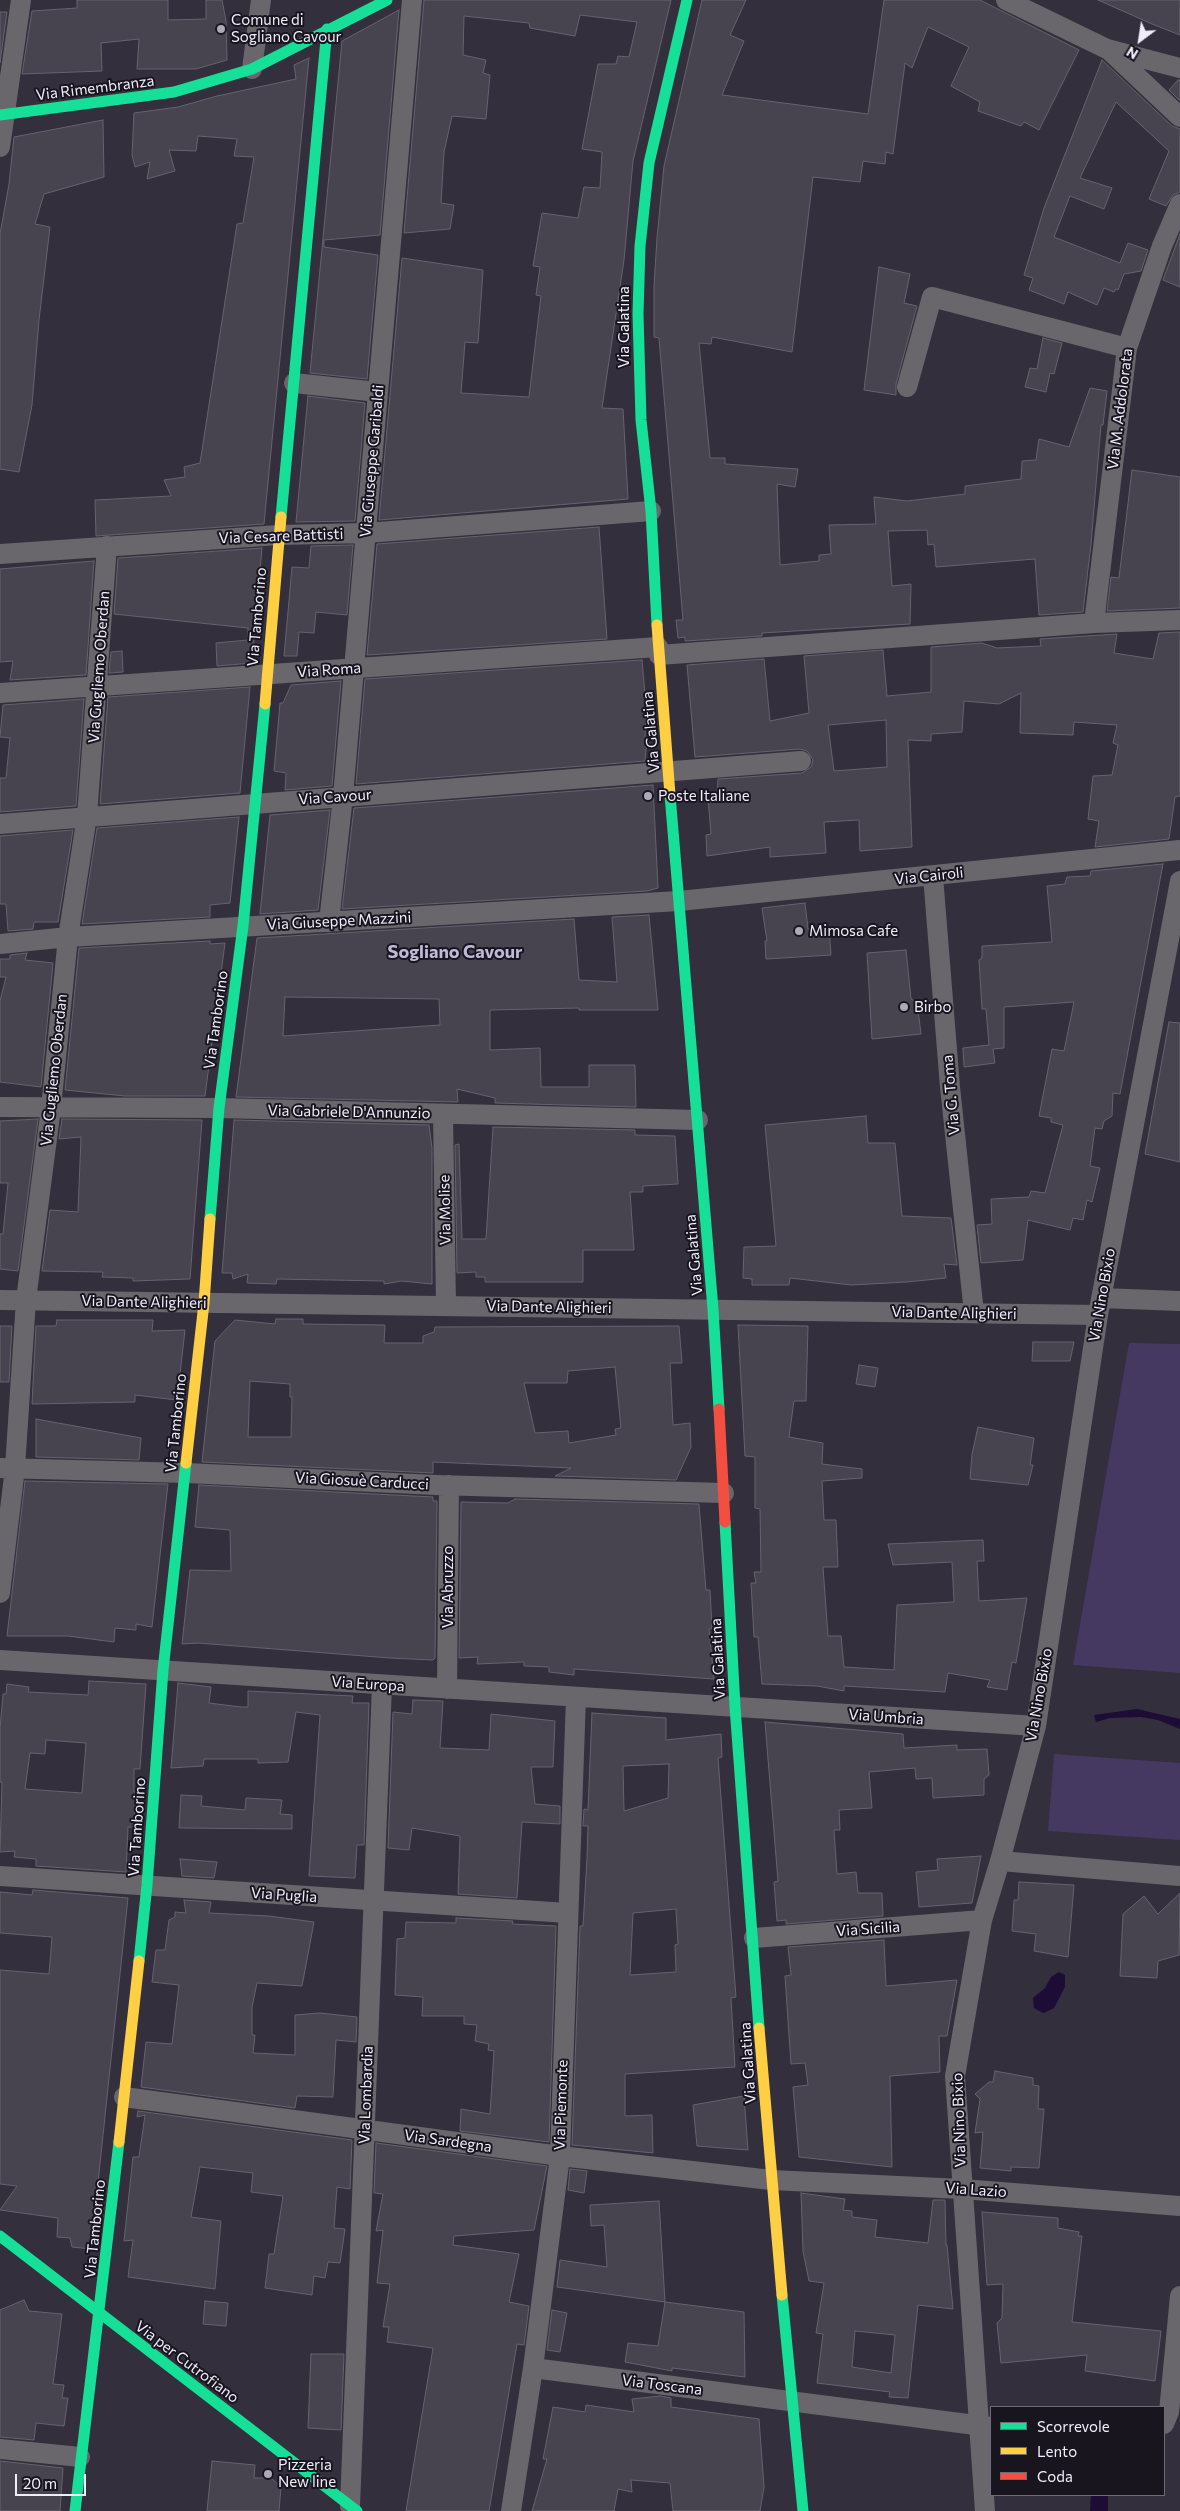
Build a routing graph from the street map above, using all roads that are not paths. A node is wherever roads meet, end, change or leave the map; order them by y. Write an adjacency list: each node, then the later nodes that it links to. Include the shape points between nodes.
1 (21, 0): 11 (street)
2 (261, 0): 9 (street)
3 (387, 0): 7 (street, Via Rimembranza)
4 (412, 0): 18 (street, Via Giuseppe Garibaldi)
5 (687, 0): 19 (street, Via Galatina, via 650,163 640,246 641,420)
6 (1006, 0): 8 (street)
7 (327, 29): 9 (street, Via Rimembranza); 16 (street, Via Tamborino)
8 (1107, 49): 10 (street); 12 (street)
9 (252, 68): 11 (street, Via Rimembranza, via 174,92)
10 (1180, 68)
11 (2, 115): 13 (street)
12 (1180, 117)
13 (0, 148)
14 (1180, 204): 15 (street, Via M. Addolorata)
15 (1127, 348): 17 (street, via 932,297); 25 (street, Via M. Addolorata)
16 (294, 383): 18 (street); 21 (street, Via Tamborino)
17 (907, 388)
18 (378, 392): 20 (street, Via Giuseppe Garibaldi)
19 (651, 510): 20 (street, Via Cesare Battisti); 26 (street, Via Galatina)
20 (366, 533): 21 (street, Via Cesare Battisti); 27 (street, Via Giuseppe Garibaldi)
21 (279, 535): 22 (street, Via Cesare Battisti); 28 (street, Via Tamborino)
22 (107, 546): 23 (street, Via Cesare Battisti); 29 (street, Via Gugliemo Oberdan)
23 (0, 554)
24 (1180, 620): 25 (street, Via Roma)
25 (1094, 623): 26 (street, Via Roma)
26 (659, 651): 27 (street, Via Roma); 32 (street, Via Galatina)
27 (354, 668): 28 (street, Via Roma); 33 (street, Via Giuseppe Garibaldi)
28 (266, 674): 29 (street, Via Roma); 34 (street, Via Tamborino)
29 (98, 686): 30 (street, Via Roma); 35 (street, Via Gugliemo Oberdan)
30 (0, 694)
31 (801, 761): 32 (street, Via Cavour)
32 (670, 772): 33 (street, Via Cavour); 40 (street, Via Galatina)
33 (343, 796): 34 (street, Via Cavour); 41 (street, Via Giuseppe Garibaldi)
34 (256, 803): 35 (street, Via Cavour); 42 (street, Via Tamborino)
35 (87, 816): 36 (street, Via Cavour); 43 (street, Via Gugliemo Oberdan)
36 (0, 824)
37 (1180, 850): 38 (street, Via Cairoli)
38 (934, 876): 40 (street, Via Cairoli); 57 (street, Via G. Toma, via 950,1087)
39 (1180, 881): 55 (street, Via Nino Bixio)
40 (679, 901): 41 (street, Via Giuseppe Mazzini); 49 (street, Via Galatina)
41 (329, 922): 42 (street, Via Giuseppe Mazzini)
42 (243, 926): 43 (street, Via Giuseppe Mazzini); 47 (street, Via Tamborino)
43 (68, 936): 44 (street, Via Giuseppe Mazzini); 46 (street, Via Gugliemo Oberdan)
44 (0, 944)
45 (0, 1107): 46 (street, Via Gabriele D'Annunzio)
46 (51, 1108): 47 (street, Via Gabriele D'Annunzio); 51 (street, Via Gugliemo Oberdan)
47 (219, 1108): 48 (street, Via Gabriele D'Annunzio); 53 (street, Via Tamborino)
48 (444, 1114): 49 (street, Via Gabriele D'Annunzio); 54 (street, Via Molise)
49 (698, 1120): 56 (street, Via Galatina)
50 (0, 1300): 51 (street, Via Dante Alighieri)
51 (26, 1300): 53 (street, Via Dante Alighieri); 58 (street, Via Gugliemo Oberdan)
52 (1180, 1302): 55 (street, Via Dante Alighieri)
53 (204, 1303): 54 (street, Via Dante Alighieri); 59 (street, Via Tamborino)
54 (446, 1306): 56 (street, Via Dante Alighieri)
55 (1100, 1307): 57 (street, Via Dante Alighieri); 69 (street, Via Nino Bixio)
56 (713, 1309): 57 (street, Via Dante Alighieri); 61 (street, Via Galatina)
57 (974, 1314)
58 (7, 1468): 59 (street, Via Giosuè Carducci); 62 (street, Via Gugliemo Oberdan)
59 (187, 1473): 60 (street, Via Giosuè Carducci); 64 (street, Via Tamborino)
60 (449, 1485): 61 (street, Via Giosuè Carducci); 66 (street, Via Abruzzo)
61 (724, 1493): 68 (street, Via Galatina)
62 (0, 1593)
63 (0, 1660): 64 (street, Via Europa)
64 (163, 1670): 65 (street, Via Europa); 73 (street, Via Tamborino)
65 (382, 1684): 66 (street, Via Europa); 74 (street, Via Lombardia)
66 (448, 1689): 67 (street, Via Europa)
67 (576, 1697): 68 (street, Via Europa); 75 (street, Via Piemonte)
68 (735, 1707): 69 (street, Via Umbria); 77 (street, Via Galatina)
69 (1036, 1726): 70 (street, Via Nino Bixio)
70 (1000, 1861): 72 (street); 76 (street, Via Nino Bixio)
71 (0, 1876): 73 (street, Via Puglia)
72 (1180, 1876)
73 (148, 1885): 74 (street, Via Puglia); 78 (street, Via Tamborino)
74 (374, 1902): 75 (street, Via Puglia); 79 (street, Via Lombardia)
75 (568, 1913): 80 (street, Via Piemonte)
76 (982, 1920): 77 (street, Via Sicilia); 82 (street, Via Nino Bixio, via 955,2076)
77 (754, 1938): 81 (street, Via Galatina)
78 (124, 2097): 79 (street, Via Sardegna); 86 (street, Via Tamborino)
79 (364, 2129): 80 (street, Via Sardegna); 93 (street, Via Lombardia)
80 (560, 2156): 81 (street, Via Sardegna); 87 (street, Via Piemonte)
81 (772, 2180): 82 (street, Via Lazio); 88 (street, Via Galatina)
82 (962, 2189): 83 (street, Via Lazio); 90 (street, Via Nino Bixio)
83 (1180, 2206)
84 (0, 2236): 86 (street, Via per Cutrofiano)
85 (1180, 2296): 89 (street, via 1169,2412)
86 (100, 2314): 92 (street, Via Tamborino); 93 (street, Via per Cutrofiano)
87 (533, 2368): 88 (street, Via Toscana); 95 (street, Via Piemonte)
88 (791, 2402): 90 (street, Via Toscana); 96 (street, Via Galatina)
89 (1165, 2422)
90 (986, 2426): 97 (street, Via Nino Bixio)
91 (0, 2449): 92 (street)
92 (80, 2457): 94 (street, Via Tamborino)
93 (353, 2508)
94 (75, 2511)
95 (511, 2511)
96 (803, 2511)
97 (985, 2511)

